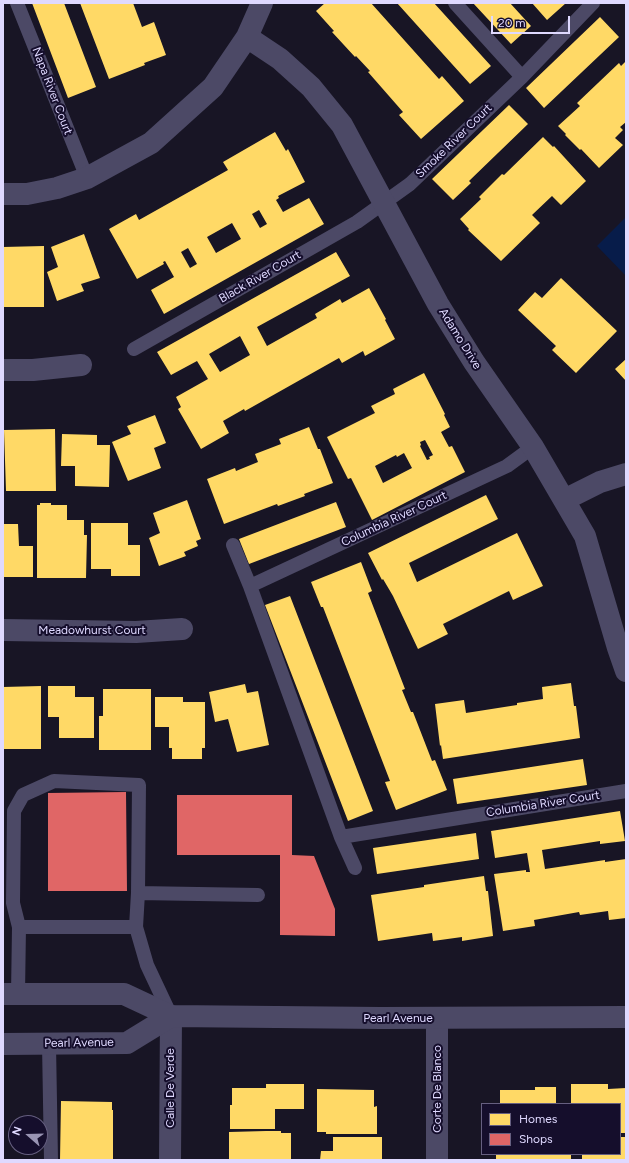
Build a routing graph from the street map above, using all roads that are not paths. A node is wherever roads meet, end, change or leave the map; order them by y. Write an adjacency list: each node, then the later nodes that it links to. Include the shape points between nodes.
1 (17, 3): 7 (lane, Napa River Court)
2 (262, 3): 5 (street)
3 (454, 3): 6 (lane)
4 (593, 3): 6 (lane, Smoke River Court)
5 (247, 37): 7 (street, via 213,87 151,143); 9 (street, Adamo Drive, via 280,59 311,87 342,125)
6 (522, 77): 9 (lane, Smoke River Court, via 410,184)
7 (87, 178): 8 (street, via 27,194)
8 (3, 194)
9 (383, 203): 10 (lane, Black River Court, via 357,222); 13 (street, Adamo Drive, via 438,304 474,362)
10 (134, 349)
11 (81, 365): 12 (street)
12 (3, 370)
13 (533, 447): 15 (street, Adamo Drive); 17 (lane, Columbia River Court, via 507,466)
14 (626, 474): 15 (street, via 600,482)
15 (564, 500): 20 (street, Adamo Drive, via 585,536)
16 (233, 545): 17 (lane)
17 (250, 586): 23 (lane)
18 (182, 629): 19 (street, Meadowhurst Court, via 136,632)
19 (3, 630)
20 (622, 647): 21 (street, Adamo Drive)
21 (626, 671)
22 (626, 791): 23 (lane, Columbia River Court)
23 (341, 837): 24 (lane)
24 (355, 868)
25 (138, 893): 26 (lane); 27 (lane, via 139,785 54,781 23,795 14,812 13,903); 28 (lane)
26 (258, 895)
27 (19, 927): 28 (lane); 29 (lane)
28 (136, 927): 30 (lane, via 147,965)
29 (10, 994): 30 (street, Pearl Avenue, via 124,994)
30 (171, 1016): 32 (street, Pearl Avenue); 34 (street, Pearl Avenue, via 127,1042); 36 (street, Calle De Verde)
31 (626, 1017): 32 (street, Pearl Avenue)
32 (437, 1018): 37 (street, Corte De Blanco)
33 (3, 1044): 34 (street, Pearl Avenue)
34 (49, 1044): 35 (lane)
35 (51, 1160)
36 (170, 1160)
37 (437, 1160)

